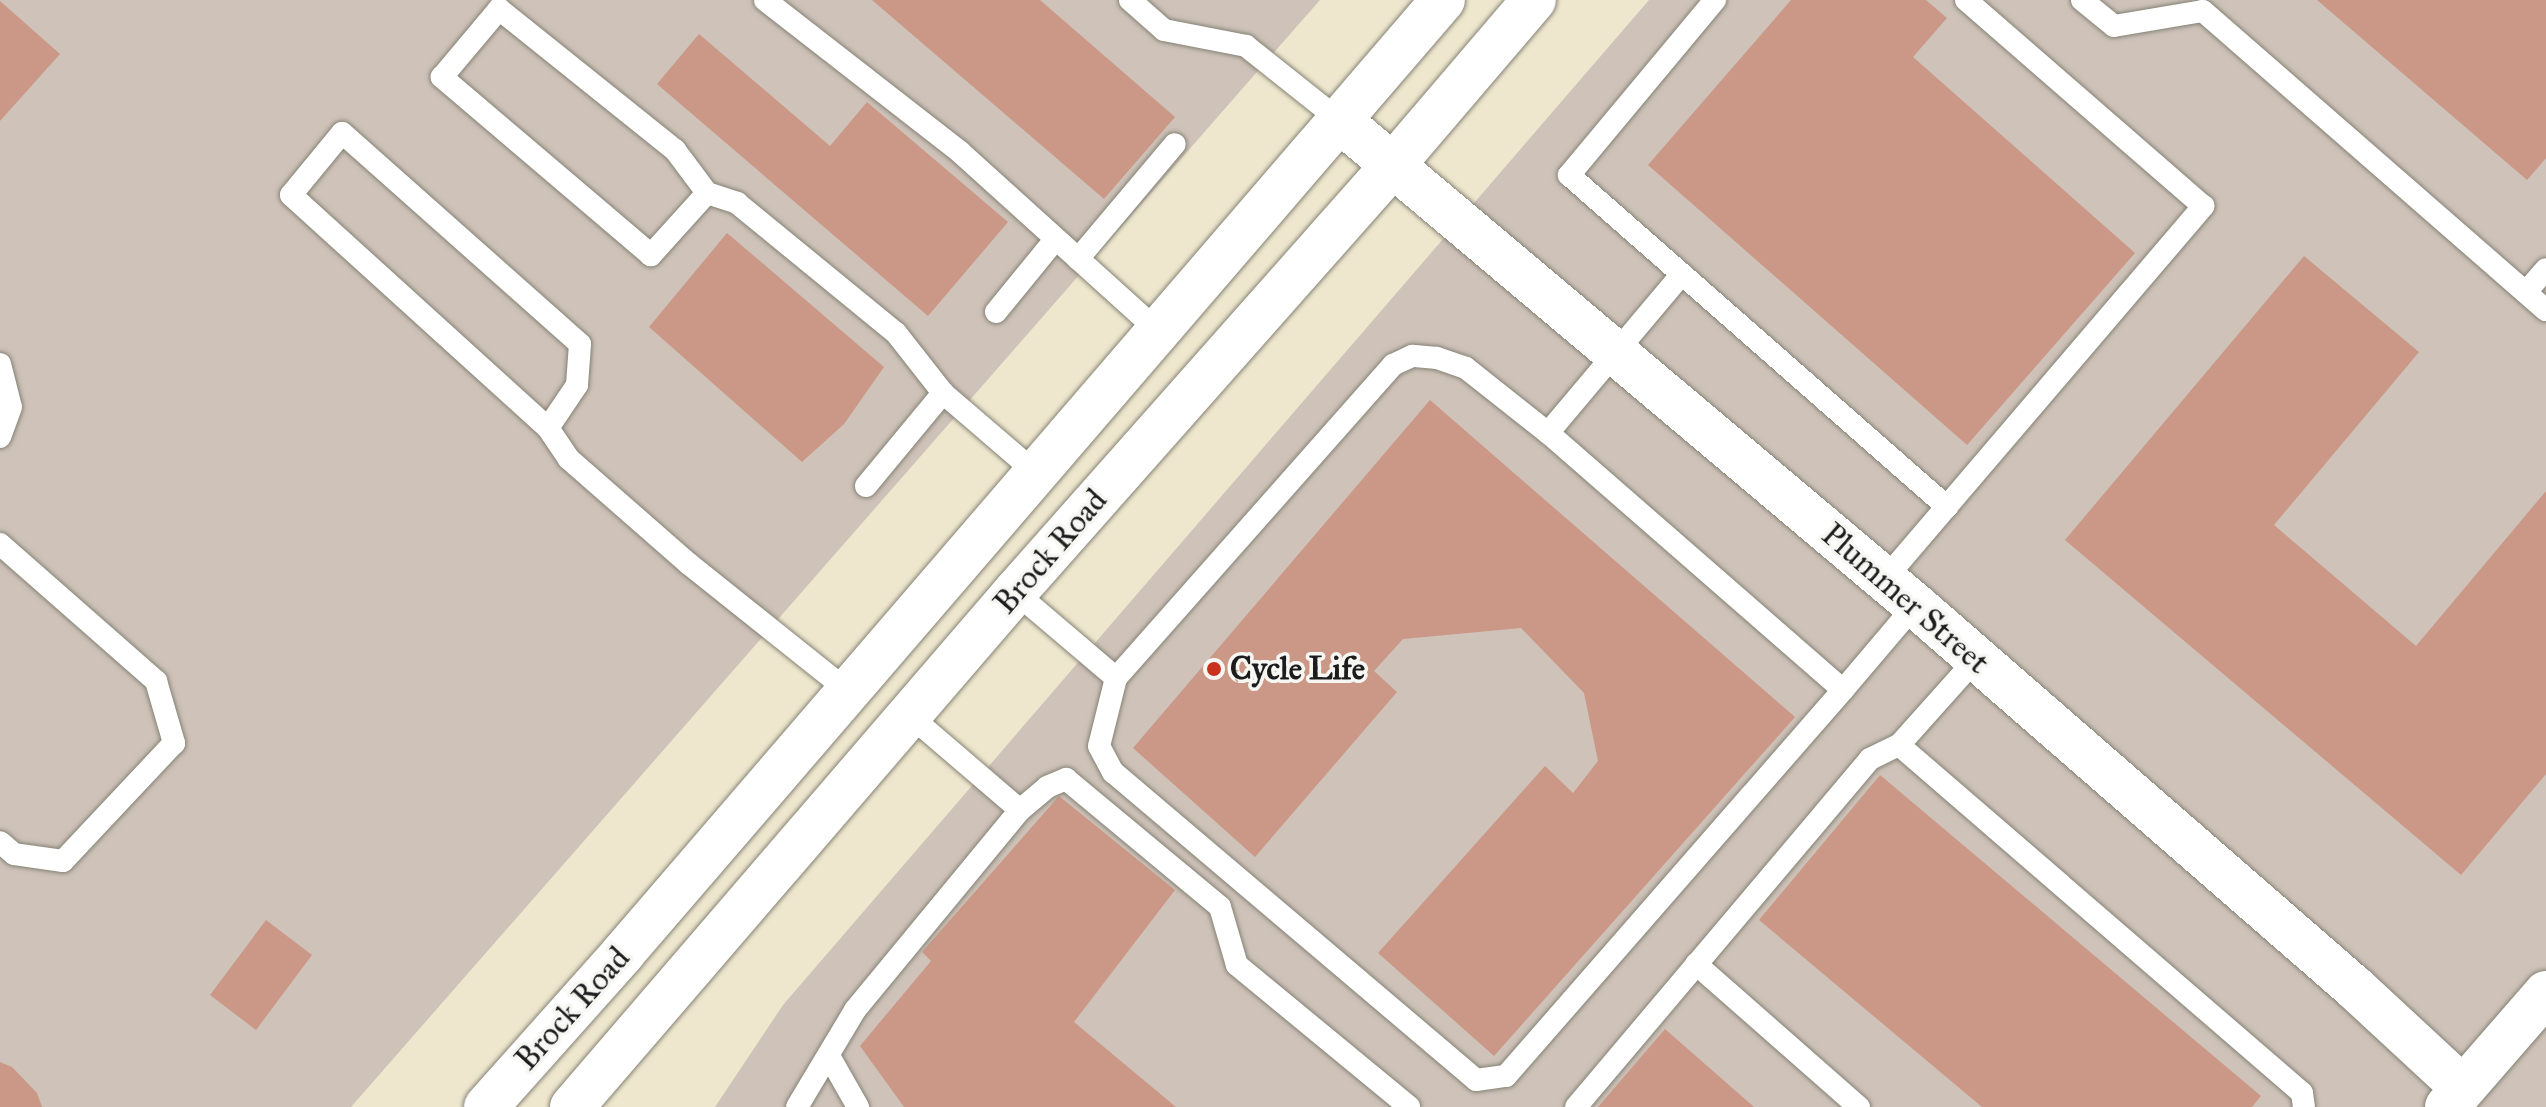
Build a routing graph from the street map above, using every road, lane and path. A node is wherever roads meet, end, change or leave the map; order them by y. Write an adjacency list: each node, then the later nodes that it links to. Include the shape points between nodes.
1 (765, 0): 13 (lane, via 960,152)
2 (1130, 0): 9 (lane, via 1164,30 1246,46)
3 (1443, 0): 9 (main road, Brock Road)
4 (1534, 0): 11 (main road, Brock Road)
5 (1715, 0): 16 (lane, via 1569,175)
6 (1966, 0): 29 (lane, via 2203,206)
7 (2082, 0): 8 (lane, via 2114,26)
8 (2209, 6): 17 (lane)
9 (1339, 120): 11 (main road, Plummer Street); 20 (main road, Brock Road)
10 (1175, 144): 14 (lane)
11 (1393, 165): 21 (main road, Plummer Street); 31 (main road, Brock Road)
12 (707, 193): 12 (lane, via 675,150 499,9 442,77 651,255); 23 (lane, via 737,203 896,333)
13 (1054, 241): 14 (lane); 19 (lane)
14 (1078, 259): 20 (lane)
15 (2546, 269): 17 (lane)
16 (1680, 276): 21 (lane); 29 (lane)
17 (2526, 292): 18 (lane)
18 (2546, 310)
19 (996, 312)
20 (1158, 331): 27 (main road, Brock Road)
21 (1616, 353): 25 (lane); 32 (main road, Plummer Street)
22 (0, 364): 26 (lane, via 11,407)
23 (943, 393): 27 (lane); 28 (lane)
24 (548, 428): 24 (lane, via 291,195 342,133 580,344 577,385); 36 (lane, via 581,470)
25 (1548, 433): 34 (lane, via 1466,368 1412,356 1393,365); 35 (lane)
26 (0, 437)
27 (1036, 473): 36 (main road, Brock Road)
28 (866, 486)
29 (1947, 507): 32 (lane)
30 (0, 544): 40 (lane, via 156,681 174,743 63,861 14,854)
31 (1015, 592): 34 (lane); 37 (main road, Brock Road)
32 (1900, 592): 33 (main road, Plummer Street); 35 (lane)
33 (1976, 659): 38 (lane); 44 (main road, Plummer Street, via 2355,988)
34 (1116, 678): 35 (lane, via 1099,746 1113,772 1476,1080 1506,1076)
35 (1843, 690)
36 (848, 691): 45 (main road, Brock Road)
37 (909, 715): 39 (lane); 46 (main road, Brock Road)
38 (1899, 745): 41 (lane, via 1870,759); 52 (lane, via 2302,1093)
39 (1020, 810): 43 (lane, via 855,1010); 49 (lane, via 1066,779 1220,907 1237,965)
40 (0, 842)
41 (1696, 964): 50 (lane); 51 (lane)
42 (2546, 993): 44 (main road)
43 (829, 1056): 47 (lane); 48 (lane)
44 (2455, 1097)
45 (486, 1107)
46 (572, 1107)
47 (797, 1107)
48 (858, 1107)
49 (1409, 1107)
50 (1576, 1107)
51 (1859, 1107)
52 (2304, 1107)

